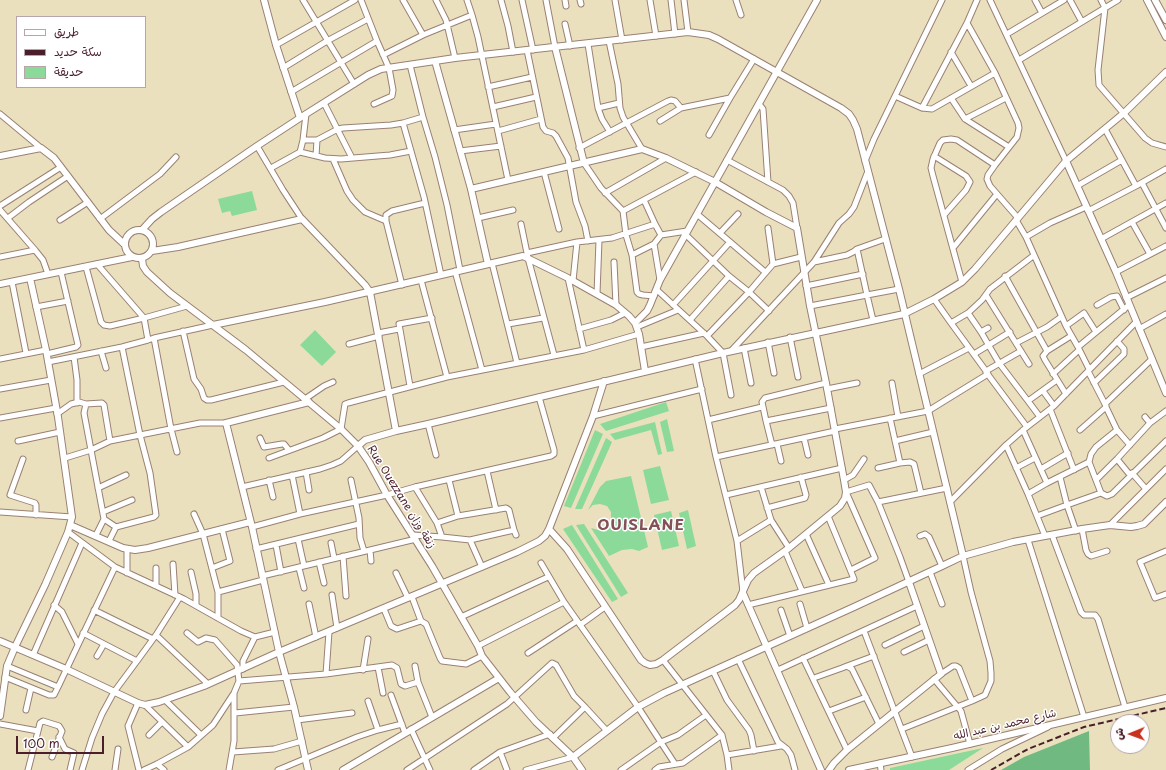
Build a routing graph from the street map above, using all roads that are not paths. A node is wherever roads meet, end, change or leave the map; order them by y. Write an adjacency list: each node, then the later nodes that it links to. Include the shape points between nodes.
1 (303, 0): 35 (street)
2 (356, 0): 35 (street)
3 (361, 0): 33 (street)
4 (436, 0): 39 (street)
5 (467, 0): 31 (street)
6 (501, 0): 55 (street)
7 (522, 0): 54 (street)
8 (546, 0): 53 (street)
9 (565, 0): 28 (street)
10 (615, 0): 46 (street)
11 (650, 0): 44 (street)
12 (671, 0): 41 (street)
13 (684, 0): 40 (street)
14 (736, 0): 32 (street)
15 (817, 0): 67 (street)
16 (942, 0): 75 (street)
17 (977, 0): 37 (street)
18 (990, 0): 42 (street)
19 (1035, 0): 30 (street)
20 (1064, 0): 30 (street)
21 (1070, 0): 36 (street)
22 (1101, 0): 29 (street)
23 (1118, 0): 29 (street)
24 (1147, 0): 45 (street)
25 (1155, 0): 34 (street)
26 (266, 1): 51 (street)
27 (405, 1): 43 (street)
28 (566, 6)
29 (1105, 8): 36 (street); 88 (street, via 1098,81)
30 (1042, 13): 42 (street)
31 (472, 15): 39 (street); 58 (street)
32 (741, 15)
33 (368, 19): 47 (street); 48 (street)
34 (1166, 20)
35 (316, 22): 47 (street); 51 (street)
36 (1082, 22): 61 (street)
37 (966, 23): 56 (street); 69 (street)
38 (565, 24): 52 (street)
39 (447, 25): 43 (street); 59 (street)
40 (688, 32): 41 (street); 60 (street, via 718,39)
41 (675, 34): 44 (street)
42 (1007, 34): 61 (street)
43 (423, 35): 57 (street)
44 (656, 36): 46 (street)
45 (1166, 37)
46 (622, 40): 49 (street)
47 (327, 41): 63 (street); 65 (street)
48 (376, 41): 57 (street); 63 (street)
49 (609, 41): 50 (street); 81 (street)
50 (588, 44): 52 (street); 85 (street)
51 (276, 45): 65 (street)
52 (570, 46): 53 (street)
53 (555, 47): 54 (street); 111 (street)
54 (530, 50): 55 (street); 70 (street)
55 (513, 52): 58 (street)
56 (951, 52): 72 (street); 87 (street)
57 (383, 55): 66 (street)
58 (482, 55): 59 (street); 73 (street)
59 (455, 58): 62 (street)
60 (754, 59): 67 (street); 77 (street)
61 (1020, 60): 127 (street)
62 (435, 61): 64 (street); 101 (street)
63 (340, 62): 71 (street); 74 (street)
64 (410, 65): 66 (street); 91 (street)
65 (283, 68): 74 (street)
66 (389, 68): 71 (street, via 374,72); 82 (street, via 393,86 392,96)
67 (777, 72): 83 (street); 125 (street, via 849,114 854,120)
68 (1166, 72): 88 (street)
69 (995, 73): 72 (street); 79 (street)
70 (532, 77): 73 (street); 76 (street)
71 (354, 84): 80 (street)
72 (971, 86): 78 (street)
73 (488, 87): 84 (street)
74 (291, 92): 92 (street)
75 (895, 96): 87 (street); 125 (street)
76 (536, 97): 84 (street); 94 (street)
77 (730, 98): 86 (street); 104 (street)
78 (951, 98): 87 (street, via 936,108); 93 (street)
79 (1006, 98): 93 (street); 109 (street, via 1019,128 1017,137)
80 (324, 103): 90 (street); 99 (street)
81 (619, 103): 85 (street); 96 (street)
82 (374, 104)
83 (759, 104): 124 (street); 140 (street, via 763,109)
84 (492, 107): 98 (street)
85 (598, 108): 103 (street)
86 (681, 108): 95 (street); 96 (street, via 675,101 668,101)
87 (922, 108)
88 (1124, 113): 100 (street); 112 (street, via 1148,141)
89 (0, 114): 110 (street)
90 (306, 114): 92 (street); 105 (street)
91 (423, 117): 97 (street); 207 (street, via 447,206)
92 (300, 118): 107 (street)
93 (966, 119): 109 (street)
94 (541, 120): 102 (street); 130 (street, via 545,130 556,136 568,158)
95 (660, 121)
96 (626, 122): 103 (street); 113 (street)
97 (403, 123): 99 (street); 114 (street)
98 (496, 124): 101 (street); 102 (street)
99 (338, 129): 106 (street); 121 (street)
100 (1105, 129): 126 (street); 127 (street)
101 (454, 130): 115 (street)
102 (498, 131): 108 (street)
103 (610, 132): 111 (street)
104 (709, 136)
105 (303, 140): 106 (street); 116 (street)
106 (317, 140): 118 (street)
107 (257, 146): 132 (street); 173 (street, via 161,212)
108 (501, 146): 115 (street); 138 (street)
109 (1009, 147): 129 (street)
110 (41, 148): 117 (street); 131 (street)
111 (579, 148): 128 (street)
112 (1166, 148)
113 (642, 149): 122 (street); 128 (street)
114 (411, 151): 121 (street); 149 (street)
115 (460, 151): 144 (street)
116 (300, 152): 118 (street); 132 (street)
117 (0, 156)
118 (316, 156): 123 (street)
119 (934, 156): 129 (street, via 940,143 951,139 957,140); 158 (street, via 932,168); 158 (street, via 966,176 970,182)
120 (176, 157): 161 (street, via 155,178)
121 (352, 158): 123 (street)
122 (666, 158): 136 (street); 145 (street)
123 (333, 159): 165 (street, via 353,200 365,212)
124 (727, 160): 139 (street); 140 (street)
125 (865, 160): 134 (street)
126 (1122, 160): 142 (street); 143 (street)
127 (1066, 161): 142 (street); 163 (street)
128 (584, 164): 130 (street); 145 (street)
129 (995, 165): 146 (street, via 987,179)
130 (569, 166): 135 (street); 182 (street, via 576,202)
131 (61, 167): 137 (street); 151 (street)
132 (271, 168): 162 (street, via 282,190)
133 (1166, 169): 141 (street)
134 (868, 171): 179 (street); 202 (street, via 854,207 839,223)
135 (544, 172): 138 (street); 172 (street)
136 (696, 172): 139 (street); 147 (street)
137 (68, 176): 148 (street); 159 (street)
138 (508, 180): 144 (street)
139 (715, 182): 156 (street); 170 (street)
140 (768, 182): 170 (street, via 789,196)
141 (1142, 183): 143 (street); 153 (street)
142 (1077, 186): 152 (street)
143 (1136, 186): 152 (street)
144 (471, 189): 160 (street)
145 (606, 193): 155 (street)
146 (997, 194): 163 (street); 188 (street)
147 (644, 200): 155 (street); 168 (street)
148 (88, 202): 161 (street); 164 (street)
149 (425, 203): 165 (street, via 392,211 386,215); 214 (street)
150 (1166, 203): 153 (street)
151 (0, 209): 159 (street)
152 (1087, 209): 178 (street, via 1050,223); 180 (street)
153 (1156, 209): 166 (street); 171 (street)
154 (514, 210): 160 (street)
155 (623, 211): 176 (street)
156 (697, 214): 174 (street); 175 (street)
157 (738, 214): 175 (street)
158 (944, 215): 188 (street)
159 (8, 218): 190 (street)
160 (478, 218): 203 (street)
161 (100, 219): 185 (street)
162 (302, 219): 191 (street, via 178,248); 228 (street)
163 (1017, 219): 178 (street); 223 (street)
164 (60, 220)
165 (386, 221): 225 (street)
166 (1132, 222): 180 (street); 192 (street)
167 (521, 224): 193 (street)
168 (655, 224): 176 (street); 177 (street)
169 (768, 228): 205 (street)
170 (797, 228): 197 (street)
171 (1166, 228)
172 (559, 229)
173 (142, 230): 185 (street, via 136,230 128,235); 191 (street, via 152,238)
174 (686, 233): 177 (street); 200 (street); 221 (street)
175 (720, 233): 184 (street)
176 (626, 234): 181 (street); 194 (street)
177 (661, 235): 186 (street)
178 (1026, 237): 195 (street)
179 (885, 238): 189 (street); 227 (street)
180 (1101, 239): 210 (street)
181 (599, 240): 182 (street); 231 (street)
182 (588, 241): 183 (street)
183 (577, 242): 193 (street); 219 (street)
184 (730, 242): 200 (street); 209 (street)
185 (124, 244): 196 (street)
186 (654, 244): 194 (street); 221 (street)
187 (1166, 246): 192 (street)
188 (953, 248): 223 (street)
189 (857, 249): 202 (street, via 847,255); 213 (street)
190 (35, 250): 198 (street); 212 (street, via 43,260)
191 (152, 251): 199 (street)
192 (1150, 254): 210 (street)
193 (528, 255): 203 (street); 219 (street); 254 (street)
194 (632, 255): 230 (street, via 637,292 643,295)
195 (1033, 256): 216 (street); 251 (street)
196 (132, 257): 199 (street); 204 (street)
197 (802, 257): 205 (street); 211 (street)
198 (0, 258)
199 (142, 259): 240 (street, Rue Ouezzane زنقة وزان, via 147,272)
200 (712, 260): 215 (street); 237 (street)
201 (614, 262): 241 (street)
202 (814, 262): 211 (street)
203 (490, 263): 207 (street); 259 (street)
204 (97, 264): 206 (street); 252 (street)
205 (773, 264): 209 (street)
206 (86, 267): 208 (street); 252 (street, via 102,324 107,326)
207 (458, 271): 214 (street); 308 (street)
208 (61, 272): 212 (street); 236 (street)
209 (765, 272): 229 (street)
210 (1116, 272): 234 (street)
211 (804, 273): 226 (street); 245 (street)
212 (48, 274): 217 (street)
213 (863, 274): 226 (street); 232 (street)
214 (441, 275): 220 (street)
215 (729, 276): 229 (street); 255 (street)
216 (1005, 276): 233 (street); 271 (street)
217 (30, 278): 222 (street); 243 (street)
218 (1166, 278): 234 (street)
219 (570, 279): 231 (street); 265 (street)
220 (421, 280): 225 (street); 253 (street)
221 (660, 280): 230 (street)
222 (12, 282): 224 (street); 295 (street)
223 (962, 282): 235 (street)
224 (0, 284)
225 (402, 285): 228 (street)
226 (806, 286): 242 (street)
227 (899, 289): 232 (street); 249 (street)
228 (370, 292): 260 (street); 275 (street)
229 (748, 292): 245 (street); 274 (street)
230 (655, 293): 237 (street); 261 (street, via 647,311)
231 (596, 294): 241 (street)
232 (867, 295): 242 (street); 256 (street)
233 (986, 295): 248 (street); 270 (street)
234 (1126, 298): 239 (street)
235 (934, 299): 249 (street); 258 (street)
236 (68, 301): 243 (street); 293 (street, via 78,345)
237 (673, 305): 244 (street)
238 (1097, 305): 246 (street, via 1117,296)
239 (1129, 305): 246 (street); 257 (street)
240 (187, 306): 252 (street); 260 (street, Rue Ouezzane زنقة وزان)
241 (616, 306): 247 (street)
242 (810, 306): 268 (street)
243 (36, 307): 293 (street)
244 (678, 310): 255 (street); 261 (street)
245 (769, 310): 291 (street)
246 (1124, 310): 272 (street)
247 (625, 313): 261 (street); 265 (street, via 611,320)
248 (968, 313): 258 (street); 269 (street)
249 (904, 314): 256 (street); 313 (street)
250 (1166, 314): 266 (street)
251 (1061, 317): 262 (street); 271 (street)
252 (144, 318): 278 (street)
253 (432, 318): 263 (street, via 399,324); 315 (street)
254 (543, 318): 259 (street); 298 (street)
255 (690, 320): 274 (street)
256 (873, 320): 268 (street)
257 (1136, 322): 266 (street); 279 (street)
258 (951, 323): 287 (street)
259 (508, 324): 304 (street)
260 (212, 325): 267 (street); 320 (street, Rue Ouezzane زنقة وزان)
261 (636, 325): 273 (street)
262 (1066, 326): 272 (street, via 1084,314); 276 (street)
263 (399, 328): 275 (street); 327 (street)
264 (988, 328): 269 (street)
265 (579, 329): 289 (street)
266 (1139, 329): 302 (street)
267 (183, 331): 278 (street); 320 (street, via 194,379 206,400)
268 (815, 332): 277 (street); 328 (street)
269 (981, 332): 283 (street)
270 (1010, 332): 281 (street); 283 (street)
271 (1037, 332): 281 (street); 292 (street)
272 (1096, 332): 288 (street)
273 (639, 334): 285 (street); 289 (street)
274 (706, 334): 285 (street); 296 (street)
275 (378, 335): 282 (street); 332 (street)
276 (1071, 336): 288 (street); 292 (street)
277 (790, 337): 280 (street); 316 (street)
278 (151, 339): 284 (street); 359 (street)
279 (1117, 341): 309 (street); 326 (street, via 1124,349 1124,354)
280 (768, 342): 286 (street); 312 (street)
281 (1016, 343): 294 (street)
282 (348, 344)
283 (988, 344): 297 (street); 305 (street)
284 (122, 347): 290 (street); 368 (street)
285 (641, 347): 310 (street)
286 (744, 348): 291 (street); 323 (street)
287 (969, 348): 297 (street); 313 (street)
288 (1079, 349): 309 (street); 314 (street)
289 (584, 350): 298 (street)
290 (101, 351): 299 (street); 307 (street)
291 (731, 351): 296 (street)
292 (1048, 351): 314 (street, via 1043,358)
293 (46, 352): 295 (street); 303 (street)
294 (1021, 352): 305 (street); 306 (street)
295 (26, 353): 300 (street)
296 (722, 353): 301 (street); 335 (street)
297 (974, 354): 311 (street)
298 (554, 356): 304 (street)
299 (74, 357): 303 (street); 339 (street)
300 (0, 358)
301 (695, 359): 310 (street); 330 (street)
302 (1152, 359): 322 (street); 341 (street)
303 (48, 362): 317 (street)
304 (517, 363): 308 (street)
305 (999, 363): 311 (street); 338 (street)
306 (1029, 364)
307 (106, 368)
308 (482, 370): 315 (street)
309 (1089, 370): 326 (street); 334 (street)
310 (644, 371): 319 (street)
311 (987, 372): 346 (street); 361 (street)
312 (774, 373)
313 (919, 374): 346 (street)
314 (1053, 374): 318 (street)
315 (447, 377): 327 (street)
316 (798, 377)
317 (51, 380): 329 (street); 345 (street)
318 (1057, 380): 331 (street); 334 (street)
319 (604, 381): 336 (street); 348 (street)
320 (284, 382): 337 (street, Rue Ouezzane زنقة وزان)
321 (333, 382): 337 (street, via 324,386)
322 (1164, 382): 333 (street)
323 (751, 383)
324 (857, 383): 328 (street)
325 (892, 383): 349 (street)
326 (1094, 383): 341 (street)
327 (410, 386): 332 (street)
328 (826, 386): 342 (street, via 767,396 763,399); 343 (street)
329 (0, 389)
330 (702, 389): 348 (street); 354 (street)
331 (1043, 391): 338 (street); 344 (street)
332 (388, 392): 360 (street, via 346,404); 365 (street)
333 (1166, 393)
334 (1066, 394): 344 (street)
335 (731, 396)
336 (539, 397): 358 (street); 401 (street, via 554,454)
337 (307, 401): 357 (street); 360 (street, Rue Ouezzane زنقة وزان)
338 (1028, 401): 350 (street)
339 (77, 402): 340 (street); 345 (street)
340 (86, 404): 372 (street, via 104,404); 379 (street, via 84,413)
341 (1106, 405): 363 (street); 364 (street)
342 (762, 407): 354 (street); 355 (street)
343 (831, 408): 355 (street); 362 (street)
344 (1052, 408): 350 (street); 382 (street)
345 (57, 411): 351 (street); 366 (street)
346 (928, 411): 349 (street); 367 (street)
347 (1166, 411): 356 (street)
348 (593, 416): 454 (street)
349 (898, 417): 352 (street)
350 (1040, 417): 361 (street)
351 (0, 418)
352 (890, 418): 362 (street); 373 (street)
353 (1145, 418): 356 (street)
354 (708, 420): 385 (street)
355 (766, 421): 375 (street)
356 (1150, 423): 377 (street)
357 (226, 424): 359 (street, via 200,423); 414 (street)
358 (428, 424): 365 (street); 383 (street)
359 (171, 429): 368 (street); 381 (street)
360 (341, 429): 378 (street, Rue Ouezzane زنقة وزان); 380 (street)
361 (1025, 429): 376 (street); 388 (street)
362 (835, 430): 370 (street); 395 (street)
363 (1080, 430)
364 (1117, 430): 377 (street); 393 (street, via 1096,447)
365 (396, 431): 378 (street, via 365,440)
366 (60, 432): 371 (street); 386 (street)
367 (933, 432): 373 (street); 418 (street)
368 (140, 435): 372 (street); 452 (street, via 149,468 156,514 154,517)
369 (260, 438): 380 (street, via 264,447 282,444)
370 (804, 438): 375 (street); 384 (street)
371 (18, 441)
372 (110, 441): 379 (street)
373 (895, 441): 394 (street)
374 (1166, 441): 403 (street)
375 (774, 445): 385 (street); 392 (street)
376 (1006, 445): 397 (street); 431 (street)
377 (1130, 445): 391 (street)
378 (358, 446): 402 (street, via 341,461); 425 (street, Rue Ouezzane زنقة وزان)
379 (91, 450): 386 (street); 417 (street)
380 (288, 450): 387 (street)
381 (177, 452)
382 (1068, 453): 398 (street); 400 (street)
383 (436, 455)
384 (808, 455)
385 (716, 457): 426 (street)
386 (65, 458): 444 (street)
387 (269, 458)
388 (1035, 458): 397 (street); 398 (street)
389 (23, 459): 440 (street, via 10,495 35,503)
390 (864, 459): 411 (street, via 853,475)
391 (1117, 460): 403 (street); 412 (street)
392 (781, 461)
393 (1089, 462): 400 (street); 412 (street)
394 (900, 463): 396 (street); 422 (street, via 914,464)
395 (842, 468): 406 (street); 411 (street)
396 (878, 468)
397 (1016, 468): 423 (street)
398 (1041, 469): 413 (street)
399 (1166, 469): 419 (street)
400 (1074, 470): 407 (street)
401 (487, 471): 410 (street); 435 (street)
402 (306, 472): 405 (street); 420 (street)
403 (1131, 474): 419 (street); 424 (street, via 1110,496)
404 (126, 475): 417 (street)
405 (292, 475): 408 (street); 439 (street)
406 (801, 477): 416 (street); 434 (street, via 805,498)
407 (1060, 477): 413 (street); 433 (street)
408 (269, 480): 414 (street); 427 (street)
409 (352, 480): 429 (street)
410 (449, 480): 415 (street); 441 (street)
411 (844, 480): 421 (street)
412 (1096, 480): 424 (street)
413 (1048, 483): 423 (street)
414 (242, 487): 449 (street)
415 (415, 487): 425 (street); 447 (street)
416 (760, 487): 426 (street); 434 (street)
417 (98, 488): 437 (street)
418 (947, 488): 422 (street); 431 (street)
419 (1146, 489): 450 (street)
420 (309, 490)
421 (846, 492): 430 (street, via 870,484); 442 (street, via 840,506); 495 (street, via 875,558)
422 (921, 493): 430 (street)
423 (1028, 494): 443 (street)
424 (1101, 494): 433 (street)
425 (387, 495): 429 (street); 465 (street, Rue Ouezzane زنقة وزان)
426 (726, 495): 471 (street)
427 (273, 497)
428 (132, 500): 437 (street)
429 (356, 502): 439 (street); 448 (street)
430 (878, 502): 503 (street)
431 (950, 502): 483 (street)
432 (1166, 502): 450 (street, via 1144,524 1131,528)
433 (1067, 505): 443 (street); 456 (street)
434 (767, 508): 446 (street)
435 (496, 510): 441 (street); 455 (street, via 509,510)
436 (0, 512): 440 (street)
437 (103, 512): 445 (street)
438 (194, 514): 458 (street)
439 (300, 514): 449 (street)
440 (36, 515): 444 (street)
441 (458, 516): 447 (street)
442 (828, 516): 459 (street); 495 (street)
443 (1037, 516): 464 (street)
444 (72, 518): 451 (street)
445 (104, 519): 452 (street); 460 (street)
446 (771, 520): 471 (street); 478 (street)
447 (437, 523): 466 (street)
448 (359, 524): 467 (street); 479 (street)
449 (251, 525): 453 (street); 476 (street)
450 (1110, 525): 456 (street)
451 (70, 526): 457 (street); 460 (street)
452 (116, 527): 470 (street)
453 (222, 529): 458 (street); 494 (street, via 230,561)
454 (549, 529): 492 (street, via 539,541); 526 (street, via 567,549)
455 (514, 530): 461 (street); 468 (street)
456 (1079, 530): 462 (street); 480 (street, via 1088,554 1091,556)
457 (68, 532): 472 (street); 554 (street)
458 (202, 534): 475 (street, via 148,548); 494 (street)
459 (806, 534): 478 (street); 506 (street)
460 (96, 535): 470 (street)
461 (516, 535)
462 (1052, 535): 464 (street); 604 (street, via 1081,612 1084,615 1095,615 1098,619)
463 (920, 536): 489 (street, via 925,534 929,537)
464 (1045, 536): 469 (street)
465 (415, 537): 466 (street); 477 (street); 505 (street, Rue Ouezzane زنقة وزان)
466 (442, 537): 468 (street)
467 (298, 539): 474 (street); 491 (street)
468 (470, 540): 492 (street)
469 (1028, 540): 483 (street); 613 (street)
470 (109, 541): 475 (street)
471 (737, 541): 511 (street)
472 (82, 543): 490 (street); 522 (street)
473 (331, 543): 484 (street)
474 (276, 545): 476 (street); 497 (street)
475 (128, 549): 499 (street)
476 (256, 549): 502 (street)
477 (370, 550): 479 (street); 485 (street)
478 (787, 550): 509 (street); 511 (street, via 754,573 748,580)
479 (364, 551): 482 (street)
480 (1107, 551)
481 (1166, 551): 512 (street, via 1140,562 1155,598)
482 (343, 556): 484 (street); 515 (street)
483 (963, 556): 489 (street); 597 (street, via 991,673 991,681 985,695)
484 (334, 558): 486 (street)
485 (371, 561)
486 (319, 562): 491 (street); 504 (street)
487 (541, 563): 501 (street)
488 (173, 564): 513 (street)
489 (942, 566): 498 (street)
490 (115, 567): 499 (street); 528 (street)
491 (302, 567): 497 (street); 508 (street)
492 (482, 567): 505 (street)
493 (156, 568): 507 (street)
494 (212, 568): 510 (street)
495 (851, 570): 506 (street, via 854,578)
496 (191, 572): 523 (street)
497 (282, 572): 502 (street)
498 (930, 572): 503 (street); 521 (street)
499 (128, 573): 507 (street)
500 (396, 573): 517 (street)
501 (548, 577): 518 (street); 530 (street)
502 (263, 578): 510 (street); 538 (street)
503 (908, 582): 525 (street); 536 (street)
504 (324, 583)
505 (442, 584): 517 (street); 530 (street, Rue Ouezzane زنقة وزان)
506 (829, 585): 509 (street)
507 (156, 586): 513 (street)
508 (304, 588)
509 (802, 591): 524 (street)
510 (218, 592): 531 (street)
511 (743, 594): 524 (street); 564 (street, via 735,605)
512 (1166, 594)
513 (175, 595): 516 (street)
514 (332, 595): 535 (street)
515 (346, 596)
516 (180, 597): 523 (street); 543 (street)
517 (410, 598): 527 (street); 532 (street)
518 (564, 602): 533 (street); 552 (street)
519 (309, 604): 545 (street)
520 (800, 604): 536 (street)
521 (942, 604)
522 (54, 605): 549 (street, via 62,612); 558 (street)
523 (196, 605): 531 (street)
524 (748, 605): 553 (street)
525 (918, 606): 534 (street); 537 (street)
526 (605, 607): 533 (street); 564 (street, via 641,660 650,665)
527 (384, 609): 532 (street, via 391,626 397,629); 535 (street)
528 (94, 610): 540 (street); 543 (street)
529 (781, 610): 542 (street)
530 (461, 617): 552 (street, Rue Ouezzane زنقة وزان)
531 (218, 618): 544 (street)
532 (420, 622): 560 (street, via 426,624 442,661 466,664)
533 (578, 623): 557 (street); 602 (street)
534 (924, 626): 547 (street); 551 (street)
535 (337, 628): 539 (street)
536 (807, 628): 542 (street)
537 (864, 631): 561 (street); 562 (street)
538 (275, 632): 544 (street); 555 (street)
539 (329, 632): 545 (street); 575 (street)
540 (83, 633): 549 (street); 550 (street)
541 (187, 633): 571 (street, via 198,642 206,638 215,640)
542 (790, 636): 553 (street)
543 (154, 637): 565 (street); 584 (street)
544 (256, 637): 571 (street)
545 (316, 637): 555 (street)
546 (368, 639): 572 (street)
547 (929, 640): 556 (street); 576 (street)
548 (0, 641): 554 (street)
549 (78, 644): 570 (street)
550 (104, 644): 559 (street); 565 (street)
551 (885, 645)
552 (478, 646): 560 (street, Rue Ouezzane زنقة وزان)
553 (766, 646): 563 (street); 573 (street)
554 (15, 647): 558 (street); 566 (street)
555 (279, 652): 571 (street); 578 (street)
556 (904, 652)
557 (528, 653)
558 (33, 655): 570 (street)
559 (97, 656)
560 (482, 656): 579 (street, Rue Ouezzane زنقة وزان)
561 (874, 656): 568 (street); 607 (street)
562 (803, 658): 573 (street); 580 (street)
563 (738, 659): 574 (street); 634 (street)
564 (664, 660): 585 (street)
565 (137, 661): 588 (street)
566 (7, 666): 577 (street); 586 (street)
567 (415, 666): 583 (street)
568 (848, 666): 580 (street); 593 (street)
569 (378, 667): 572 (street); 583 (street, via 395,666 400,684 403,686); 590 (street)
570 (66, 669): 586 (street); 588 (street)
571 (240, 670): 582 (street); 584 (street)
572 (363, 670): 575 (street)
573 (778, 670): 671 (street)
574 (713, 671): 585 (street); 638 (street, via 727,700 751,735)
575 (326, 674): 578 (street)
576 (941, 674): 581 (street); 597 (street, via 953,666 959,668)
577 (5, 677): 587 (street); 610 (street)
578 (286, 678): 582 (street); 600 (street)
579 (499, 678): 592 (street, Rue Ouezzane زنقة وزان); 612 (street)
580 (814, 678): 606 (street)
581 (934, 679): 603 (street); 607 (street)
582 (239, 681): 589 (street)
583 (418, 682): 612 (street)
584 (208, 684): 595 (street)
585 (682, 684): 602 (street); 611 (street)
586 (58, 687): 587 (street, via 52,696)
587 (31, 688): 605 (street)
588 (114, 692): 598 (street); 652 (street, via 92,738)
589 (234, 693): 608 (street); 626 (street, via 213,725)
590 (382, 693)
591 (391, 695): 617 (street)
592 (514, 697): 601 (street, via 549,664 554,663 574,696); 629 (street, Rue Ouezzane زنقة وزان); 645 (street)
593 (866, 697): 606 (street); 618 (street)
594 (1166, 698): 604 (street, شارع محمد بن عبد الله)
595 (165, 700): 599 (street); 626 (street)
596 (368, 701): 622 (street)
597 (972, 701): 603 (street)
598 (138, 703): 599 (street); 654 (street, via 128,726)
599 (145, 705): 615 (street)
600 (294, 707): 608 (street); 614 (street)
601 (585, 707): 623 (street); 629 (street)
602 (638, 707): 623 (street); 632 (street)
603 (958, 707): 621 (street); 633 (street)
604 (1125, 708): 613 (street, شارع محمد بن عبد الله)
605 (26, 710)
606 (828, 711): 637 (street)
607 (895, 711): 618 (street); 621 (street)
608 (235, 713): 639 (street)
609 (352, 713): 614 (street)
610 (0, 715)
611 (706, 715): 627 (street); 632 (street, via 678,735)
612 (432, 717): 620 (street)
613 (1084, 717): 619 (street, شارع محمد بن عبد الله)
614 (297, 720): 631 (street)
615 (162, 722): 628 (street); 635 (street)
616 (0, 724): 624 (street)
617 (402, 724): 622 (street); 625 (street)
618 (879, 724): 637 (street)
619 (1054, 724): 633 (street, شارع محمد بن عبد الله); 674 (street, via 1002,749)
620 (411, 729): 625 (street); 645 (street)
621 (902, 729): 642 (street)
622 (378, 730): 646 (street)
623 (607, 730): 644 (street)
624 (38, 731): 630 (street, via 43,721 59,726 62,731); 650 (street)
625 (405, 733): 660 (street)
626 (201, 734): 635 (street)
627 (722, 735): 641 (street); 648 (street, via 683,763)
628 (149, 736)
629 (551, 736): 640 (street); 644 (street, Rue Ouezzane زنقة وزان)
630 (60, 737): 643 (street); 651 (street, via 65,749 74,754)
631 (302, 741): 639 (street, via 274,749); 646 (street)
632 (661, 742): 648 (street); 667 (street)
633 (970, 744): 642 (street, شارع محمد بن عبد الله)
634 (781, 746): 638 (street); 670 (street, via 787,749)
635 (188, 747): 647 (street)
636 (118, 749): 653 (street)
637 (847, 750): 672 (street)
638 (754, 751): 641 (street)
639 (233, 752): 657 (street)
640 (500, 752): 663 (street); 664 (street)
641 (727, 755): 669 (street)
642 (912, 756): 649 (street, شارع محمد بن عبد الله)
643 (52, 757)
644 (573, 757): 665 (street); 666 (street, Rue Ouezzane زنقة وزان)
645 (425, 758): 661 (street); 662 (street)
646 (306, 759): 658 (street); 659 (street)
647 (157, 764): 655 (street); 656 (street)
648 (675, 764): 668 (street)
649 (880, 767): 673 (street, شارع محمد بن عبد الله)
650 (28, 770)
651 (70, 770)
652 (82, 770)
653 (115, 770)
654 (138, 770)
655 (144, 770)
656 (164, 770)
657 (229, 770)
658 (278, 770)
659 (308, 770)
660 (343, 770)
661 (407, 770)
662 (430, 770)
663 (474, 770)
664 (507, 770)
665 (526, 770)
666 (582, 770)
667 (621, 770)
668 (655, 770)
669 (729, 770)
670 (795, 770)
671 (821, 770)
672 (830, 770)
673 (849, 770)
674 (968, 770)

